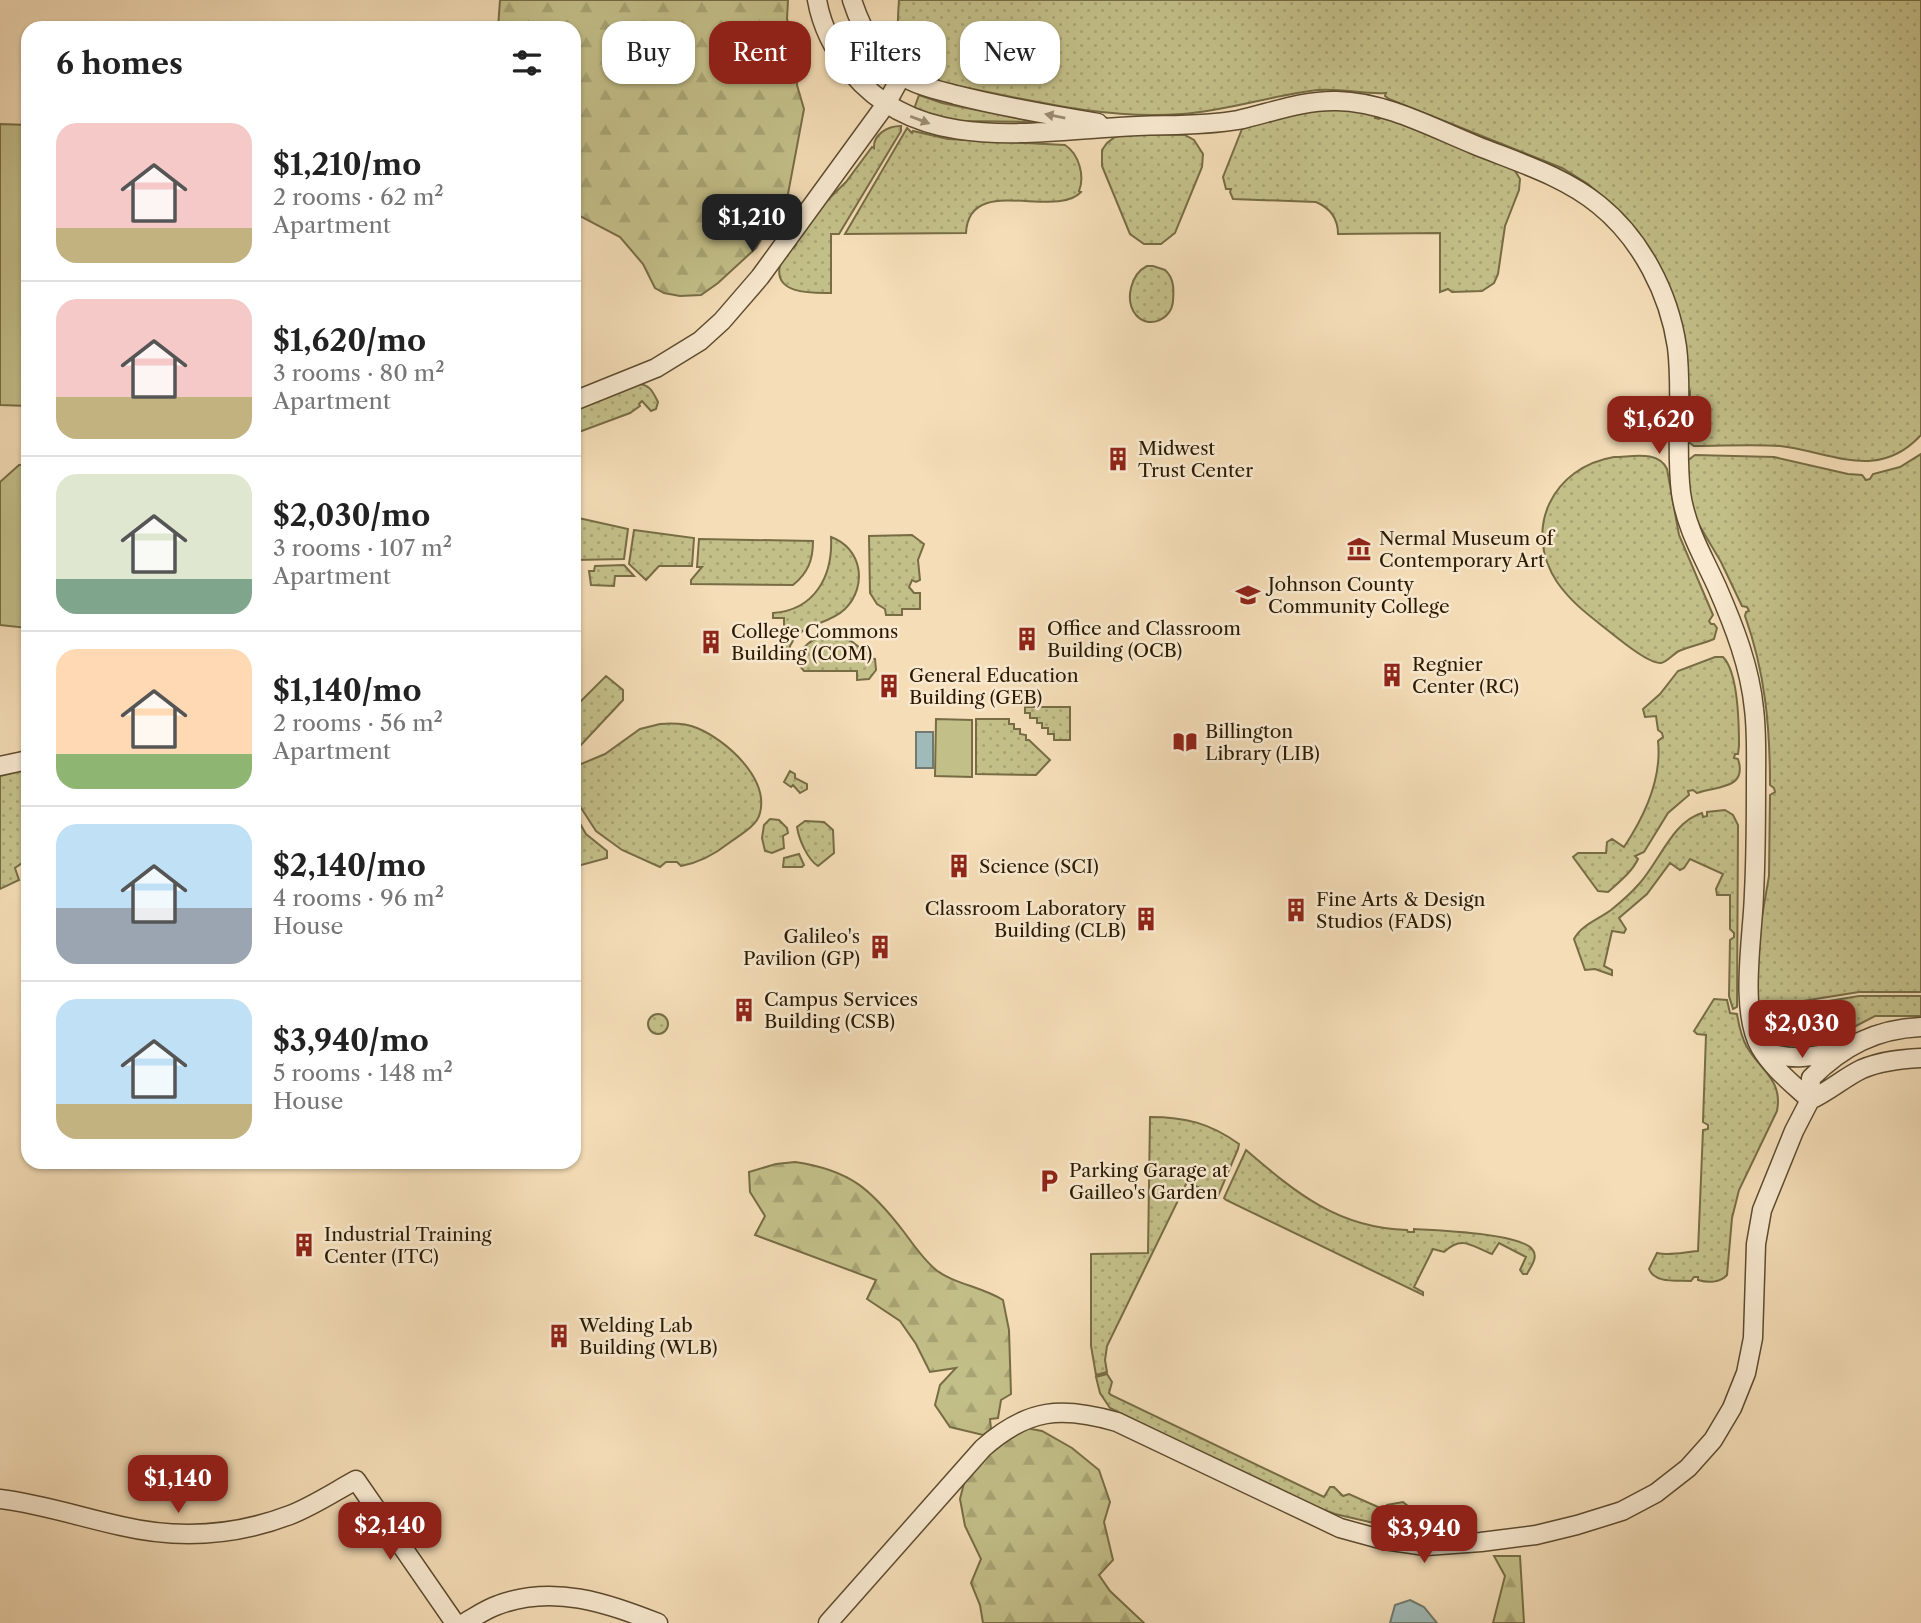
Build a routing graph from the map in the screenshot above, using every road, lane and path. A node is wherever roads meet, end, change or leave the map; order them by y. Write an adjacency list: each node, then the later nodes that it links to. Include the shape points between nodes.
1 (817, 0): 6 (street, via 840,58)
2 (852, 0): 3 (street)
3 (860, 21)
4 (897, 84): 6 (street)
5 (922, 84): 7 (street, one-way to 5, via 979,101)
6 (886, 104): 7 (street, one-way to 7, via 915,119 971,132 1056,133); 8 (street, via 760,277 722,321 647,373)
7 (1122, 126): 13 (street, via 1192,126 1331,100 1376,106 1575,188 1614,219 1639,250 1670,314 1677,348 1678,452 1688,524 1740,644 1755,712 1756,847 1749,1012)
8 (581, 398)
9 (21, 762): 10 (street)
10 (0, 766)
11 (1921, 1027): 12 (street, via 1900,1028)
12 (1845, 1050): 13 (street, via 1803,1058); 15 (street, via 1811,1078)
13 (1765, 1052): 15 (street)
14 (1921, 1058): 15 (street, via 1892,1059 1860,1070)
15 (1810, 1100): 20 (street, via 1762,1210 1756,1244 1753,1338 1746,1373 1713,1440 1656,1493 1622,1511 1536,1535 1426,1546 1340,1528 1117,1422 1085,1413 1039,1415 1018,1422 984,1448)
16 (0, 1499): 17 (street, via 151,1532 201,1534 282,1518 356,1480)
17 (455, 1623)
18 (464, 1623): 19 (street, via 497,1605 545,1595 590,1599)
19 (658, 1623)
20 (828, 1623)

